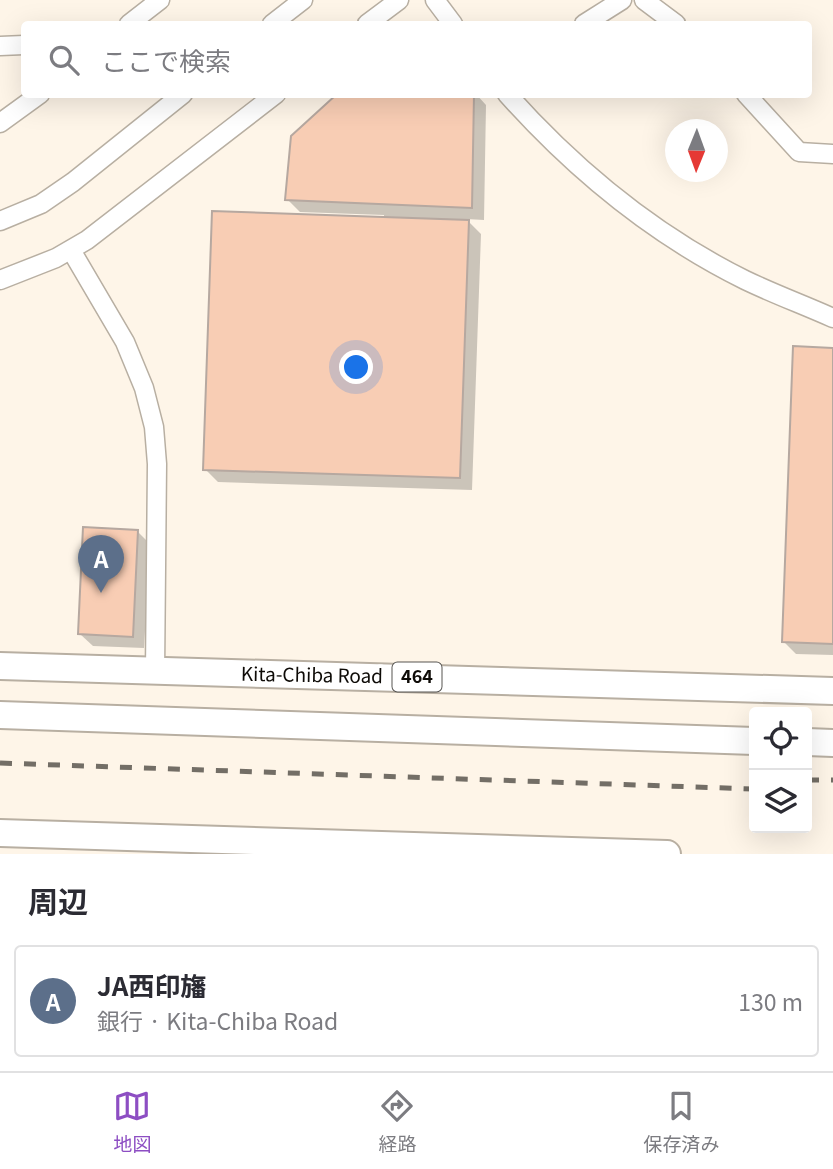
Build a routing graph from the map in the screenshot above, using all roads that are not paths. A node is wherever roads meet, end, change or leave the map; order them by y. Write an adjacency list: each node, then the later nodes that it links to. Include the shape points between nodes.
1 (160, 0): 7 (street)
2 (303, 0): 8 (street)
3 (399, 0): 9 (street)
4 (435, 0): 10 (street)
5 (622, 0): 11 (street)
6 (645, 0): 12 (street)
7 (133, 21)
8 (276, 21)
9 (371, 21)
10 (451, 21)
11 (589, 21)
12 (672, 21)
13 (21, 45): 14 (street)
14 (0, 46)
15 (34, 98): 20 (street)
16 (178, 98): 22 (street, via 73,182 41,204)
17 (271, 98): 23 (street)
18 (511, 98): 25 (street, via 581,168 650,223 745,279)
19 (750, 98): 21 (street, via 799,152)
20 (0, 123)
21 (833, 154)
22 (0, 221)
23 (71, 250): 24 (street); 27 (street, via 125,342 154,427)
24 (0, 280)
25 (833, 318)
26 (0, 666): 27 (highway, Kita-Chiba Road / 464)
27 (155, 672): 28 (highway, Kita-Chiba Road / 464)
28 (833, 691)
29 (0, 715): 30 (highway)
30 (749, 741)
31 (812, 743): 32 (highway)
32 (833, 743)
33 (0, 834): 34 (highway)
34 (667, 854)

